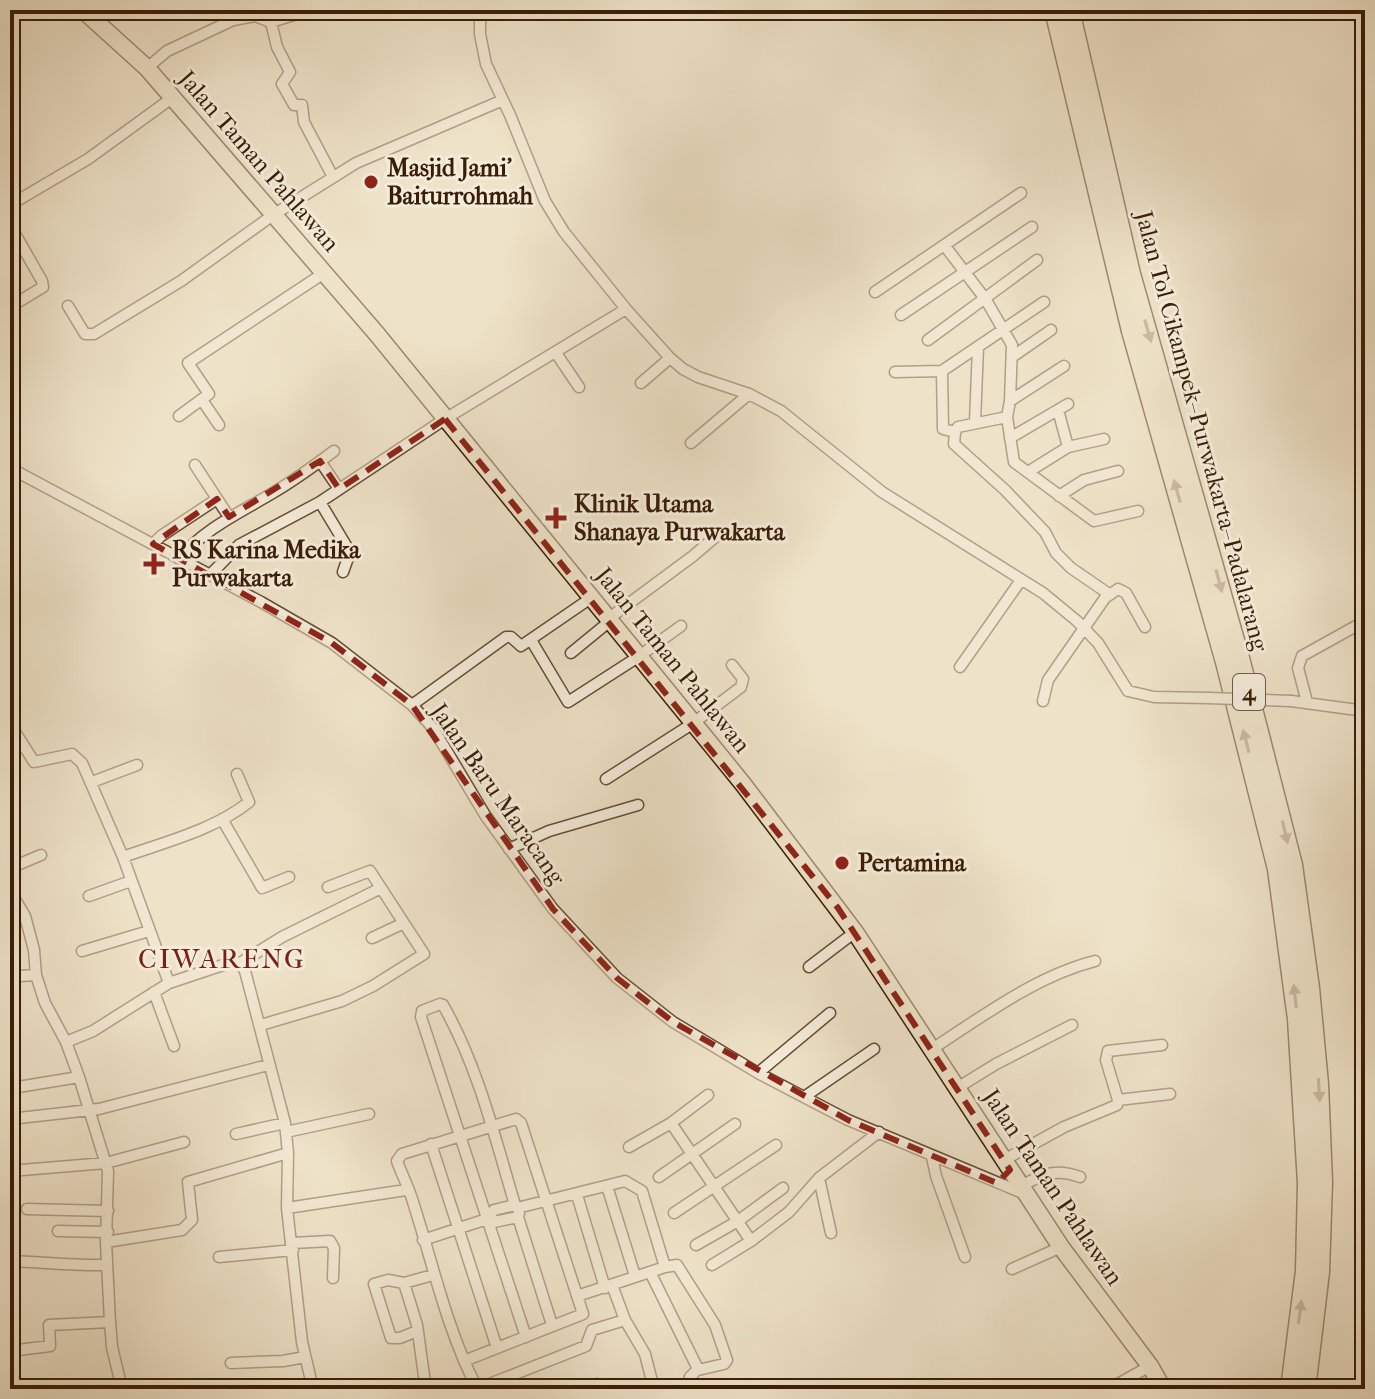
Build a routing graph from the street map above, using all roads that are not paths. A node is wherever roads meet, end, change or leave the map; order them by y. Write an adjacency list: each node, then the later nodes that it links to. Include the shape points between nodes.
1 (83, 10): 8 (main road, Jalan Taman Pahlawan)
2 (310, 10): 6 (street)
3 (480, 10): 10 (street, via 486,64)
4 (1054, 10): 214 (highway, Jalan Tol Cikampek–Purwakarta–Padalarang / 4, one-way to 4, via 1305,1271 1307,1183 1303,1085 1284,911 1225,662 1117,277)
5 (1070, 10): 215 (highway, Jalan Tol Cikampek–Purwakarta–Padalarang / 4, one-way to 215, via 1131,274 1293,865 1310,988 1323,1182 1320,1272)
6 (286, 13): 7 (street)
7 (271, 22): 8 (street, via 255,16 233,20 167,51); 11 (street, via 290,72 282,84 294,105 302,105 304,122)
8 (147, 68): 9 (main road, Jalan Taman Pahlawan)
9 (172, 98): 13 (street, via 88,159); 14 (main road, Jalan Taman Pahlawan)
10 (503, 100): 11 (street); 26 (street, via 556,221)
11 (333, 177): 14 (street)
12 (1021, 193): 17 (street)
13 (10, 205)
14 (273, 215): 19 (main road, Jalan Taman Pahlawan); 24 (street, via 181,281 94,334 85,334)
15 (10, 225): 25 (street, via 43,287)
16 (1032, 227): 20 (street)
17 (945, 246): 20 (street); 21 (street)
18 (1037, 260): 22 (street)
19 (324, 273): 41 (street, via 188,363 208,392); 45 (main road, Jalan Taman Pahlawan)
20 (964, 274): 22 (street); 27 (street)
21 (875, 292)
22 (986, 300): 29 (street); 30 (street)
23 (1044, 302): 29 (street)
24 (68, 306)
25 (10, 307)
26 (626, 309): 32 (street); 34 (street)
27 (901, 315)
28 (1051, 330): 33 (street)
29 (1003, 331): 31 (street); 33 (street)
30 (928, 340)
31 (978, 347): 36 (street); 46 (street)
32 (556, 353): 39 (street); 45 (street)
33 (1012, 357): 42 (street)
34 (670, 358): 38 (street); 40 (street, via 698,377)
35 (1064, 366): 42 (street)
36 (942, 371): 37 (street); 48 (street, via 943,429)
37 (895, 372)
38 (641, 383)
39 (579, 387)
40 (749, 394): 51 (street); 70 (street, via 789,416 894,500)
41 (202, 400): 43 (street); 47 (street)
42 (1010, 401): 44 (street)
43 (179, 416)
44 (1007, 417): 46 (street); 49 (street)
45 (445, 419): 59 (street); 72 (main road, Jalan Taman Pahlawan)
46 (975, 422): 48 (street)
47 (219, 425)
48 (955, 432): 71 (street, via 956,448 1045,532 1056,553)
49 (1010, 438): 52 (street, via 1063,407); 58 (street, via 1014,462)
50 (1104, 439): 52 (street)
51 (691, 443)
52 (1068, 447): 58 (street)
53 (334, 451): 54 (street)
54 (320, 461): 59 (street); 64 (street)
55 (195, 465): 61 (street)
56 (10, 468): 66 (street, Jalan Baru Maracang)
57 (1118, 471): 60 (street, via 1084,480)
58 (1028, 472): 60 (street)
59 (339, 489): 62 (street)
60 (1059, 496): 63 (street, via 1094,521)
61 (217, 499): 64 (street); 66 (street)
62 (320, 502): 68 (street, via 350,552); 69 (street, via 239,545)
63 (1138, 511)
64 (229, 517): 67 (street)
65 (721, 532): 73 (street)
66 (153, 544): 67 (street, Jalan Baru Maracang)
67 (179, 559): 69 (street, Jalan Baru Maracang)
68 (343, 572)
69 (210, 575): 85 (street, Jalan Baru Maracang, via 342,649)
70 (1021, 580): 77 (street); 82 (street)
71 (1109, 594): 76 (street, via 1118,589 1126,593); 77 (street)
72 (591, 598): 73 (main road, Jalan Taman Pahlawan); 78 (street)
73 (609, 620): 79 (street); 80 (main road, Jalan Taman Pahlawan)
74 (1365, 621): 84 (street, via 1302,656 1298,668)
75 (681, 626): 80 (street)
76 (1145, 627)
77 (1085, 629): 83 (street, via 1048,680); 84 (street, bridge, via 1108,655 1128,691 1154,697)
78 (531, 640): 80 (street, via 568,702); 85 (street, via 519,646 506,637)
79 (571, 653)
80 (638, 657): 88 (main road, Jalan Taman Pahlawan)
81 (732, 665): 88 (street, via 743,679 741,687)
82 (960, 667)
83 (1043, 701)
84 (1307, 702): 86 (street)
85 (412, 705): 95 (street, Jalan Baru Maracang, via 433,728)
86 (1365, 711)
87 (10, 724): 92 (street, via 33,761 72,754)
88 (692, 724): 91 (street); 107 (main road, Jalan Taman Pahlawan)
89 (137, 765): 92 (street)
90 (237, 774): 94 (street, via 249,802)
91 (606, 779)
92 (92, 782): 97 (street)
93 (638, 805): 95 (street, via 549,831)
94 (222, 819): 97 (street); 99 (street, via 262,888)
95 (509, 849): 126 (street, Jalan Baru Maracang, via 553,909 617,978 673,1022)
96 (41, 855): 98 (street)
97 (123, 857): 100 (street)
98 (10, 868)
99 (289, 877)
100 (131, 881): 104 (street); 106 (street)
101 (328, 887): 102 (street, via 368,871)
102 (381, 888): 105 (street); 111 (street)
103 (10, 891): 113 (street, via 25,916)
104 (89, 896)
105 (404, 923): 108 (street); 118 (street, via 424,953 419,959 342,1001)
106 (149, 931): 109 (street); 115 (street)
107 (855, 932): 112 (street); 124 (main road, Jalan Taman Pahlawan)
108 (372, 938)
109 (82, 951)
110 (1095, 961): 124 (street, via 1037,984)
111 (240, 963): 115 (street); 118 (street)
112 (809, 967)
113 (36, 975): 114 (street); 120 (street)
114 (10, 982)
115 (169, 983): 116 (street)
116 (154, 992): 120 (street); 122 (street)
117 (830, 1013): 126 (street)
118 (261, 1025): 125 (street)
119 (1072, 1025): 129 (street)
120 (66, 1042): 127 (street)
121 (1162, 1045): 133 (street, via 1106,1053)
122 (174, 1046)
123 (874, 1049): 132 (street)
124 (932, 1049): 129 (main road, Jalan Taman Pahlawan)
125 (268, 1065): 134 (street); 140 (street)
126 (758, 1073): 132 (street, Jalan Baru Maracang)
127 (79, 1077): 128 (street); 134 (street)
128 (18, 1087)
129 (957, 1088): 152 (main road, Jalan Taman Pahlawan)
130 (1170, 1094): 133 (street)
131 (708, 1095): 137 (street)
132 (804, 1097): 141 (street, Jalan Baru Maracang)
133 (1118, 1100): 152 (street)
134 (89, 1110): 136 (street); 151 (street)
135 (369, 1114): 140 (street)
136 (10, 1119)
137 (671, 1123): 147 (street); 149 (street)
138 (735, 1124): 149 (street)
139 (491, 1127): 143 (street); 143 (street, via 459,1036 440,1004 421,1015); 164 (street, via 516,1119 521,1123); 167 (street)
140 (286, 1128): 142 (street); 148 (street)
141 (879, 1132): 150 (street, Jalan Baru Maracang); 156 (street)
142 (236, 1134)
143 (461, 1136): 145 (street); 170 (street)
144 (184, 1142): 151 (street)
145 (431, 1144): 161 (street, via 398,1157); 172 (street)
146 (776, 1145): 159 (street)
147 (629, 1147)
148 (288, 1153): 165 (street); 175 (street, via 188,1182 192,1220 182,1230)
149 (694, 1154): 154 (street); 159 (street)
150 (932, 1157): 157 (street, Jalan Baru Maracang); 182 (street)
151 (106, 1163): 153 (street); 168 (street)
152 (1007, 1165): 157 (street); 162 (main road, Jalan Taman Pahlawan)
153 (10, 1171)
154 (659, 1177)
155 (1080, 1177): 162 (street, via 1056,1171 1043,1174)
156 (819, 1178): 174 (street); 177 (street, via 789,1212)
157 (997, 1183): 162 (street, Jalan Baru Maracang)
158 (607, 1186): 163 (street); 186 (street, via 625,1181 642,1191); 190 (street)
159 (716, 1187): 169 (street); 171 (street)
160 (783, 1188): 171 (street)
161 (406, 1190): 165 (street); 176 (street)
162 (1024, 1190): 180 (main road, Jalan Taman Pahlawan)
163 (577, 1195): 164 (street); 193 (street)
164 (546, 1202): 167 (street); 194 (street)
165 (287, 1208): 179 (street)
166 (27, 1209): 168 (street)
167 (517, 1210): 170 (street, via 499,1222); 197 (street)
168 (108, 1211): 175 (street)
169 (674, 1213)
170 (489, 1218): 172 (street); 199 (street)
171 (738, 1221): 177 (street); 178 (street)
172 (457, 1228): 176 (street); 200 (street)
173 (58, 1231): 175 (street)
174 (831, 1233)
175 (107, 1237): 184 (street)
176 (423, 1240): 189 (street)
177 (751, 1241): 185 (street)
178 (696, 1245)
179 (293, 1247): 181 (street); 191 (street, via 330,1241); 202 (street)
180 (1061, 1247): 187 (street); 205 (main road, Jalan Taman Pahlawan)
181 (219, 1257)
182 (965, 1257)
183 (10, 1261): 184 (street)
184 (107, 1265): 196 (street)
185 (712, 1265)
186 (665, 1267): 188 (street); 206 (street, via 680,1267 718,1332 726,1362)
187 (1012, 1269)
188 (650, 1272): 190 (street); 206 (street)
189 (433, 1275): 192 (street); 203 (street)
190 (635, 1276): 193 (street)
191 (333, 1278)
192 (404, 1283): 198 (street); 198 (street, via 388,1280 374,1286 391,1338)
193 (608, 1286): 194 (street); 195 (street)
194 (577, 1296): 197 (street, via 582,1315)
195 (625, 1320): 203 (street, via 592,1330 586,1346 482,1387 476,1386); 210 (street, via 647,1360)
196 (110, 1322): 201 (street, via 49,1325 50,1346); 208 (street)
197 (552, 1325): 199 (street)
198 (417, 1331): 207 (street)
199 (526, 1337): 200 (street)
200 (497, 1348): 203 (street)
201 (10, 1351)
202 (305, 1357): 204 (street); 209 (street)
203 (464, 1361)
204 (231, 1363)
205 (1150, 1366): 212 (street); 213 (main road, Jalan Taman Pahlawan)
206 (698, 1370): 211 (street, via 690,1377)
207 (425, 1383)
208 (122, 1389)
209 (313, 1389)
210 (654, 1389)
211 (694, 1389)
212 (1109, 1389)
213 (1163, 1389)
214 (1290, 1389)
215 (1306, 1389)

